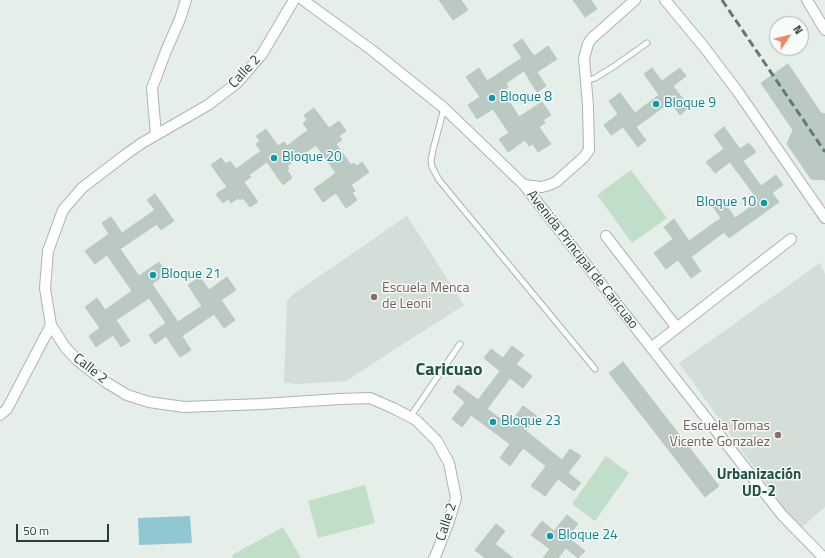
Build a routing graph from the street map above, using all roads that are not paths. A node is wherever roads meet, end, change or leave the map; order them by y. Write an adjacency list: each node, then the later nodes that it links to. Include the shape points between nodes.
1 (186, 0): 11 (street, via 152,88)
2 (294, 0): 11 (street, Calle 2, via 262,54 237,83 208,105)
3 (303, 0): 10 (street, Avenida Principal de Caricuao, via 373,51)
4 (635, 0): 9 (street, via 591,39 584,58)
5 (665, 0): 13 (street, via 738,92)
6 (807, 0): 7 (street)
7 (825, 30)
8 (647, 43): 9 (lane, via 613,67)
9 (586, 81): 12 (street, via 588,150 579,162 556,182 542,187)
10 (444, 108): 12 (street, Avenida Principal de Caricuao); 20 (lane, via 433,150 432,167)
11 (156, 135): 16 (street, Calle 2, via 82,188 63,210 48,251 45,288)
12 (524, 185): 19 (street, Avenida Principal de Caricuao)
13 (825, 218)
14 (606, 236): 17 (street)
15 (791, 239): 17 (street)
16 (51, 325): 21 (street, via 7,409); 22 (street, Calle 2, via 78,361 127,395 149,402 184,407 370,398)
17 (677, 328): 19 (street)
18 (460, 344): 22 (lane)
19 (651, 348): 24 (street, Avenida Principal de Caricuao, via 782,515)
20 (595, 369)
21 (0, 415)
22 (410, 417): 23 (street, Calle 2, via 437,441 449,463 456,498)
23 (435, 558)
24 (824, 558)

